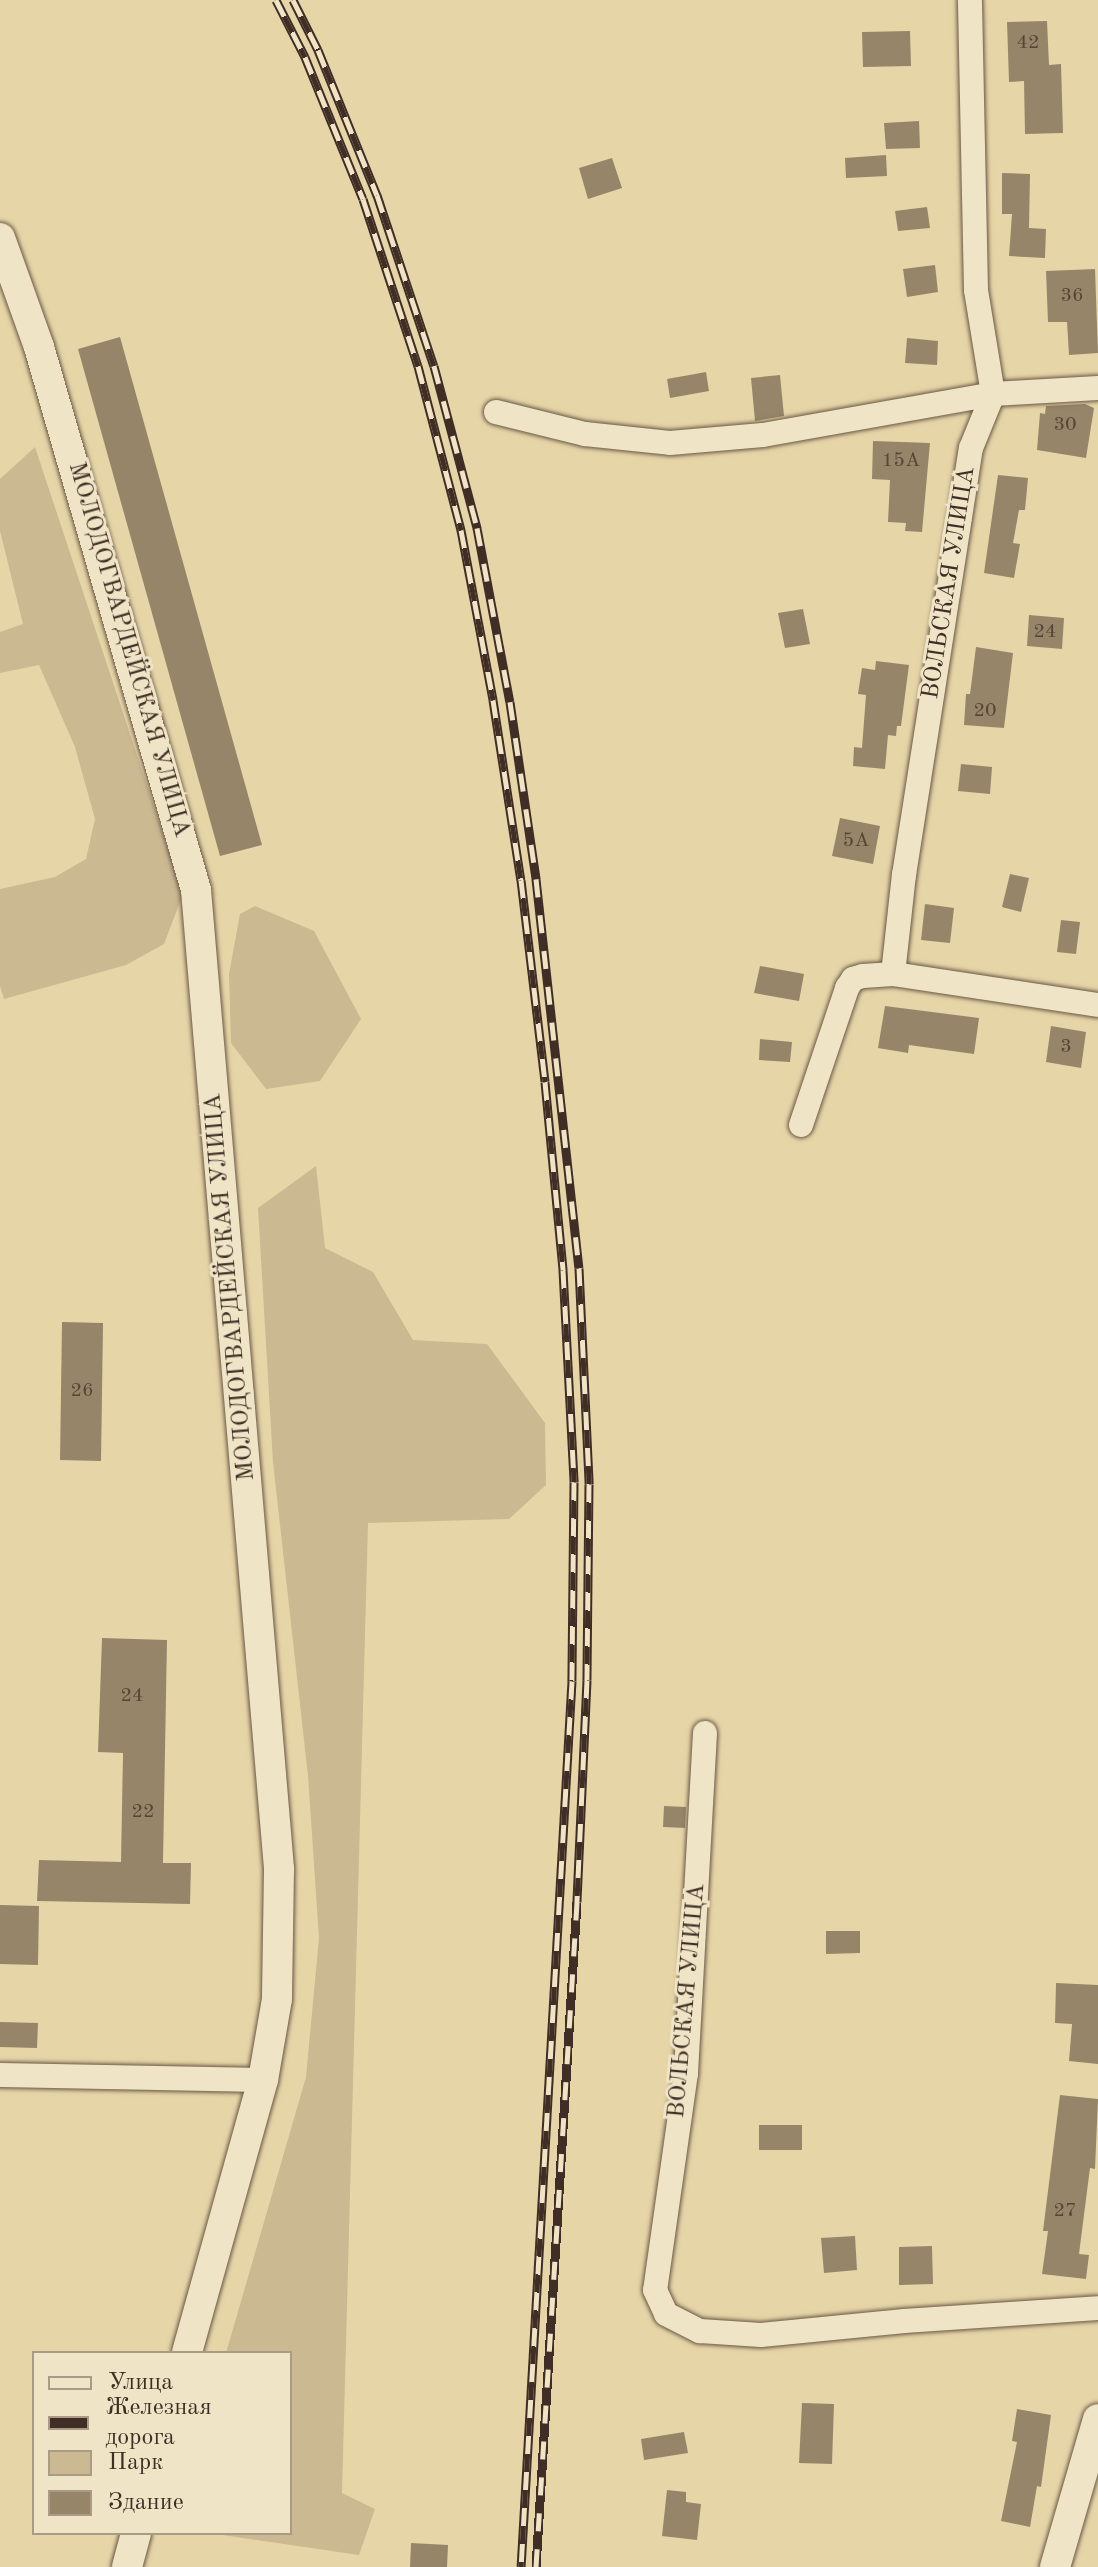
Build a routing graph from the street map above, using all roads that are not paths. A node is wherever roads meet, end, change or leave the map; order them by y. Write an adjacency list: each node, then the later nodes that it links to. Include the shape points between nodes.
1 (970, 0): 4 (street, via 976,290)
2 (0, 238): 11 (street, МОЛОДОГВАРДЕЙСКАЯ УЛИЦА, via 39,347 196,890 279,1869 277,1999)
3 (1098, 388): 4 (street)
4 (993, 394): 5 (street, via 763,435 670,443 585,434); 6 (street, ВОЛЬСКАЯ УЛИЦА, via 971,448)
5 (496, 412)
6 (893, 974): 7 (street); 8 (street, via 853,979 847,988)
7 (1098, 1005)
8 (801, 1125)
9 (705, 1733): 12 (street, ВОЛЬСКАЯ УЛИЦА, via 686,2073 655,2290 666,2314 700,2331 761,2335)
10 (0, 2075): 11 (street)
11 (263, 2080): 13 (street, МОЛОДОГВАРДЕЙСКАЯ УЛИЦА)
12 (1098, 2308)
13 (188, 2351)
14 (1098, 2419): 17 (street)
15 (135, 2535): 16 (street)
16 (127, 2567)
17 (1055, 2567)

